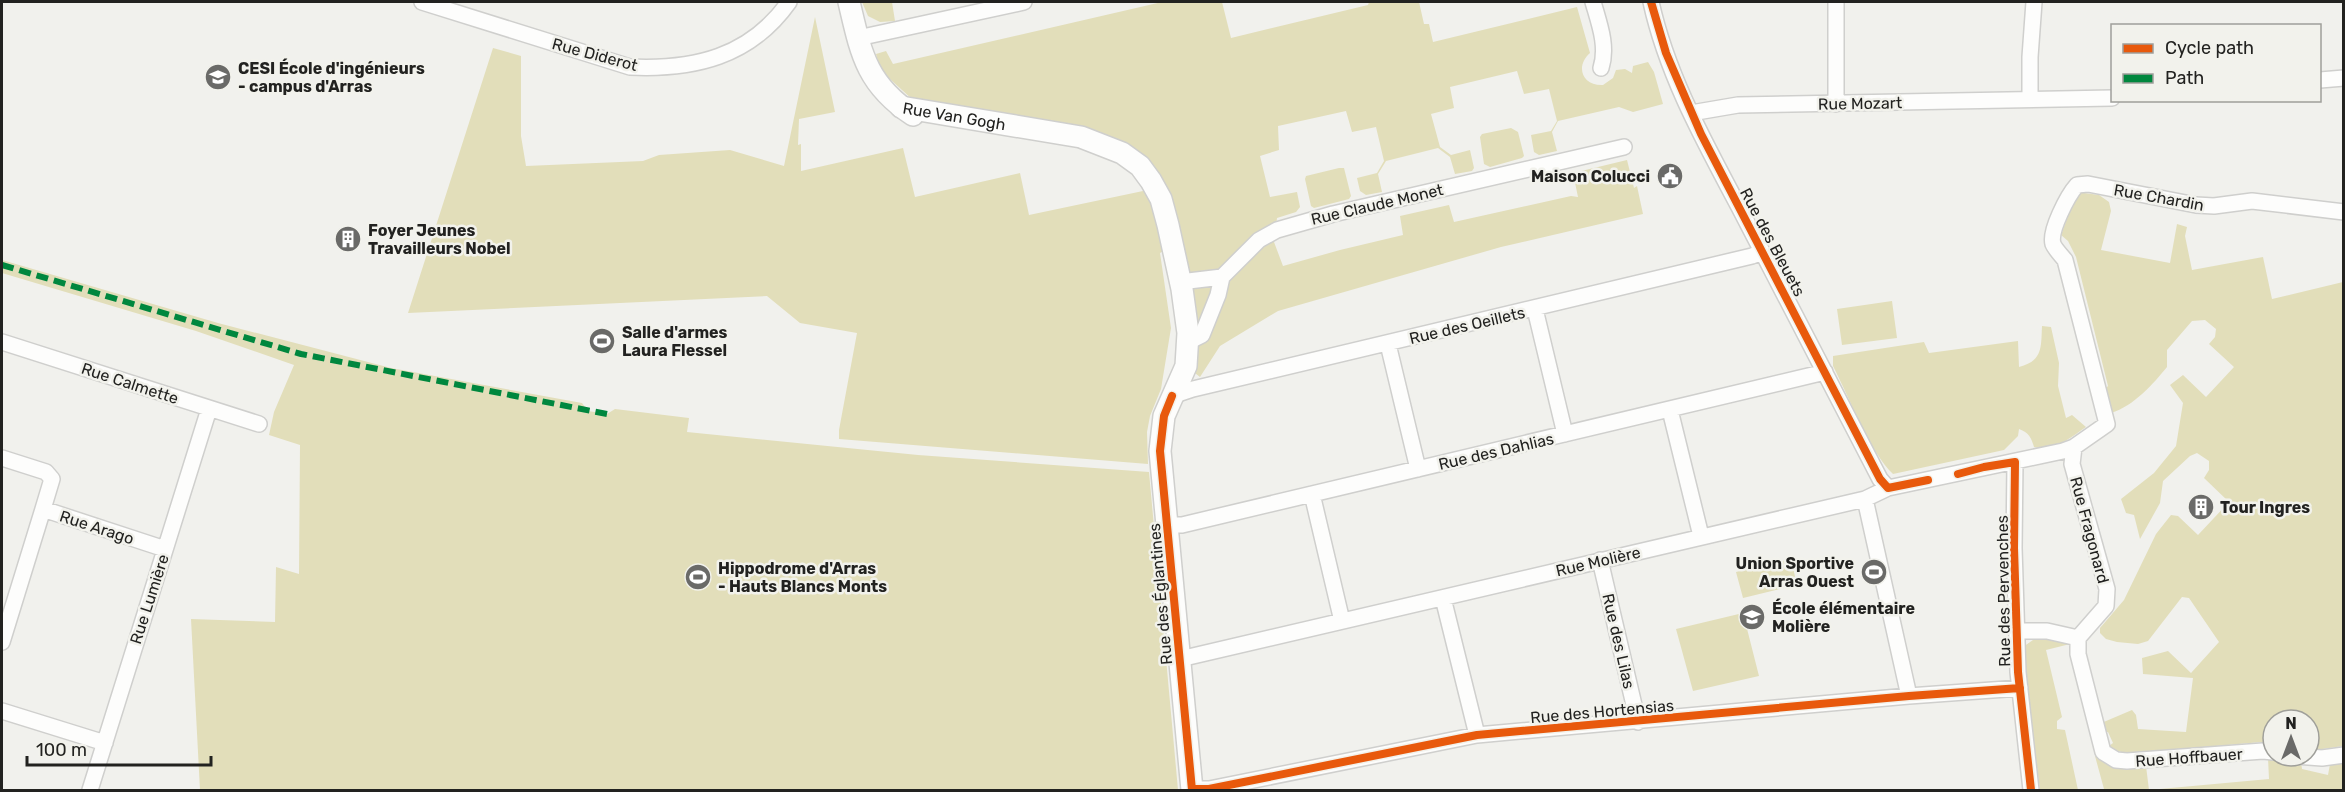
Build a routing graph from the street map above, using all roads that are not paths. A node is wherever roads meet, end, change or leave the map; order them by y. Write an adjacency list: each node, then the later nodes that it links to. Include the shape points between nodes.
1 (422, 2): 2 (street, Rue Diderot, via 630,67 664,68 689,65 740,48 761,34)
2 (789, 2)
3 (849, 2): 9 (street)
4 (1024, 2): 9 (street)
5 (1593, 2): 10 (street, via 1605,57)
6 (1651, 2): 16 (street, Rue des Bleuets)
7 (1836, 2): 15 (street)
8 (2034, 2): 14 (street)
9 (858, 38): 21 (street, Rue Van Gogh, via 870,74 901,107 1080,137 1122,153 1140,166 1161,199)
10 (1601, 68)
11 (2343, 78): 12 (street)
12 (2321, 80)
13 (2111, 98): 14 (street, Rue Mozart)
14 (2030, 99): 15 (street, Rue Mozart)
15 (1836, 104): 16 (street, Rue Mozart, via 1738,105)
16 (1691, 113): 19 (street, Rue des Bleuets)
17 (1624, 147): 20 (street, Rue Claude Monet, via 1277,230 1259,240)
18 (2343, 212): 32 (street, Rue Chardin, via 2252,201 2196,205 2077,185 2070,192 2052,234 2053,245 2065,260 2107,424)
19 (1762, 252): 22 (street, Rue des Oeillets); 26 (street, Rue des Bleuets)
20 (1222, 278): 21 (street); 24 (street, Rue Claude Monet, via 1202,335)
21 (1180, 282): 24 (street, Rue Van Gogh)
22 (1535, 309): 25 (street, Rue des Oeillets); 31 (street)
23 (2, 342): 28 (street, Rue Calmette)
24 (1188, 342): 27 (street, Rue Van Gogh, via 1186,366)
25 (1388, 344): 27 (street, Rue des Oeillets); 35 (street)
26 (1825, 372): 29 (street, Rue des Dahlias); 36 (street, Rue des Bleuets)
27 (1172, 396): 40 (street, Rue des Églantines, via 1160,443)
28 (209, 409): 30 (street, Rue Calmette); 42 (street, Rue Lumière)
29 (1670, 410): 31 (street, Rue des Dahlias); 41 (street)
30 (259, 424)
31 (1565, 434): 35 (street, Rue des Dahlias)
32 (2074, 447): 34 (street, Rue Molière); 47 (street, Rue Fragonard, via 2072,464 2107,589 2106,606)
33 (2, 458): 39 (street, Rue Arago, via 46,472 52,479)
34 (2015, 462): 36 (street, Rue Molière); 46 (street, Rue des Pervenches)
35 (1418, 469): 37 (street, Rue des Dahlias)
36 (1888, 488): 38 (street, Rue Molière)
37 (1312, 494): 40 (street, Rue des Dahlias, via 1182,525); 45 (street)
38 (1865, 499): 41 (street, Rue Molière); 51 (street)
39 (43, 509): 42 (street, Rue Arago); 48 (street)
40 (1167, 525): 49 (street, Rue des Églantines)
41 (1701, 536): 43 (street, Rue Molière)
42 (165, 549): 55 (street, Rue Lumière)
43 (1600, 560): 44 (street, Rue Molière); 53 (street, Rue des Lilas)
44 (1443, 598): 45 (street, Rue Molière); 54 (street)
45 (1342, 621): 49 (street, Rue Molière)
46 (2017, 631): 47 (street); 50 (street, Rue des Pervenches)
47 (2078, 638): 56 (street, Rue Hoffbauer, via 2078,654 2106,756 2127,761)
48 (2, 642)
49 (1180, 659): 60 (street, Rue des Églantines)
50 (2020, 688): 51 (street, Rue des Hortensias); 61 (street, Rue des Pervenches)
51 (1909, 696): 53 (street, Rue des Hortensias)
52 (2, 711): 55 (street)
53 (1638, 722): 54 (street, Rue des Hortensias)
54 (1477, 735): 60 (street, Rue des Hortensias)
55 (105, 743): 59 (street, Rue Lumière)
56 (2261, 751)
57 (2343, 755): 58 (street)
58 (2321, 758)
59 (90, 790)
60 (1192, 790)
61 (2031, 790)

